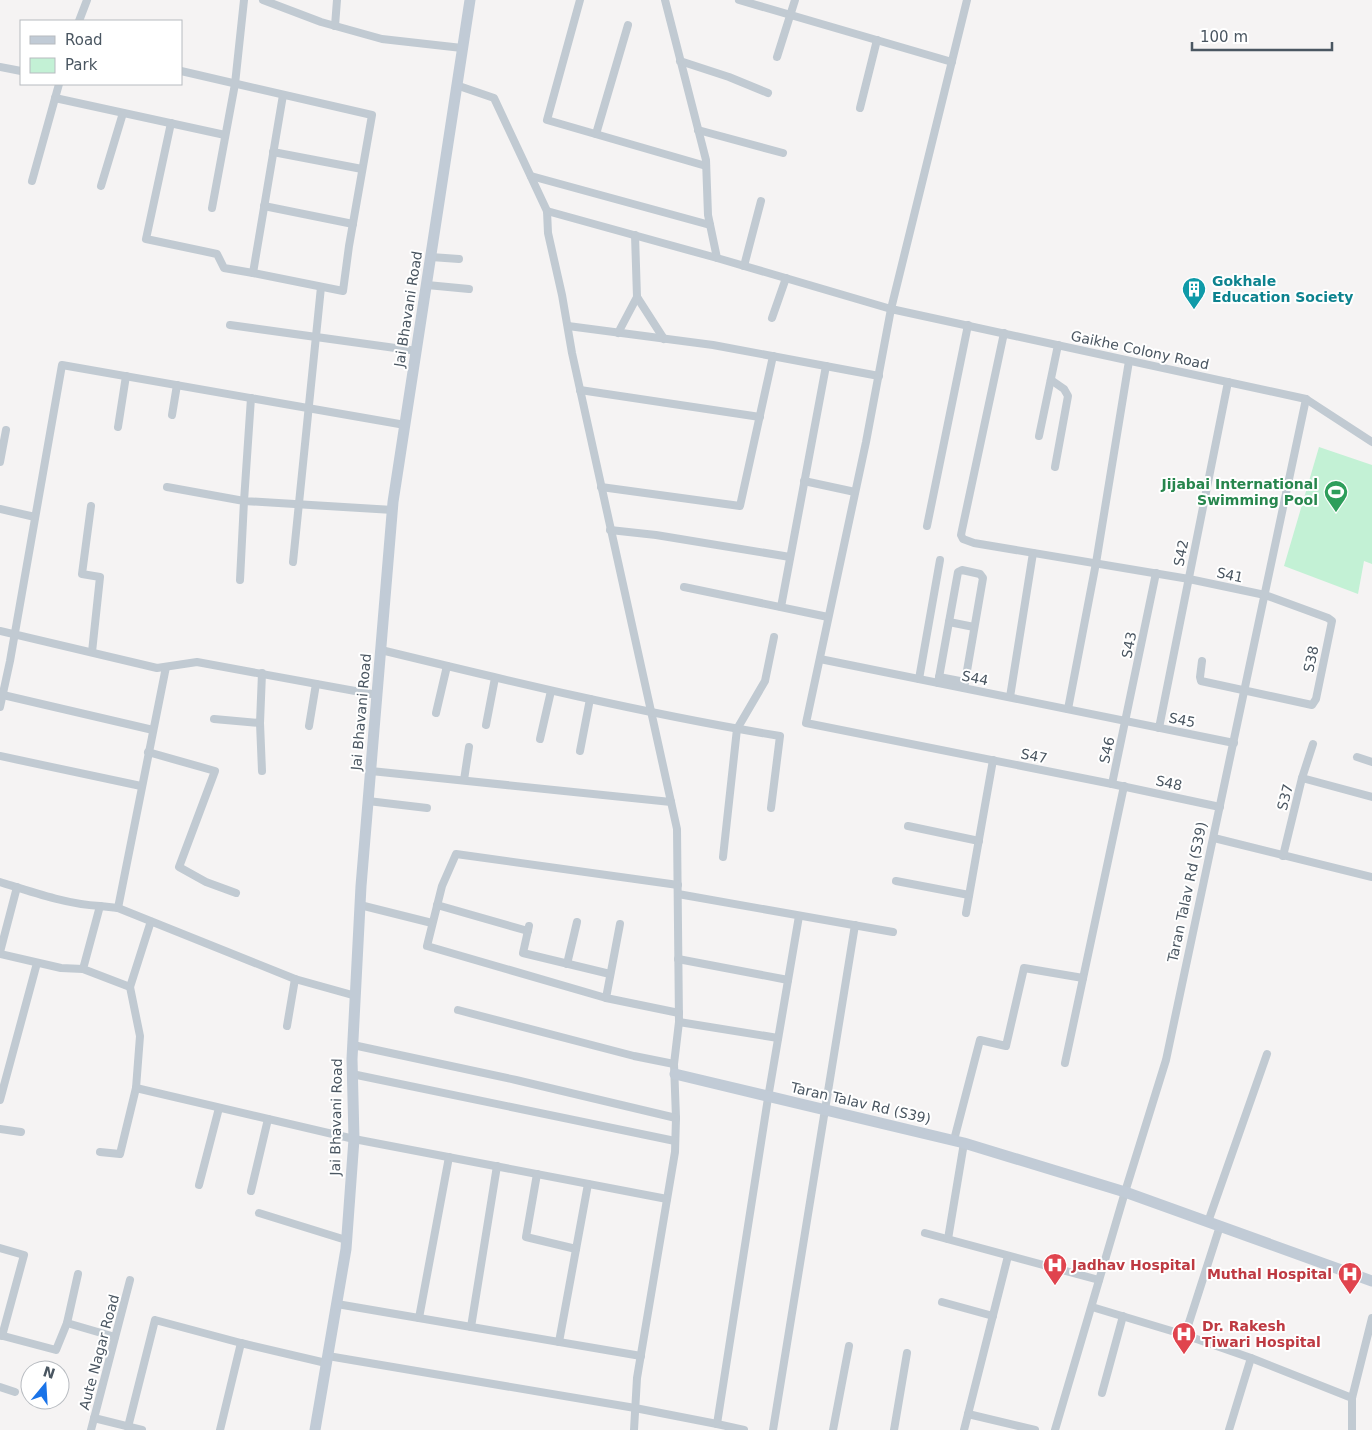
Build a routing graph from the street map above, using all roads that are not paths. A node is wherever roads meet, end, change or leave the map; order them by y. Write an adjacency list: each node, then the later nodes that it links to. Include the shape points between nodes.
1 (87, 0): 12 (street)
2 (244, 0): 23 (street)
3 (263, 0): 14 (street)
4 (336, 0): 14 (street)
5 (470, 0): 16 (street, Jai Bhavani Road)
6 (580, 0): 33 (street, via 547,120)
7 (665, 0): 18 (street)
8 (740, 0): 11 (street)
9 (795, 0): 11 (street)
10 (967, 0): 19 (street)
11 (790, 15): 15 (street); 17 (street)
12 (79, 20)
13 (628, 25): 33 (street)
14 (335, 26): 16 (street, via 382,39)
15 (878, 40): 19 (street); 29 (street)
16 (462, 48): 24 (street, Jai Bhavani Road)
17 (777, 57)
18 (680, 61): 26 (street); 32 (street)
19 (952, 62): 59 (street)
20 (0, 67): 21 (street)
21 (20, 70)
22 (182, 72): 23 (street)
23 (235, 84): 27 (street); 34 (street)
24 (456, 84): 39 (street, via 494,98); 49 (street, Jai Bhavani Road)
25 (59, 85): 28 (street)
26 (768, 93)
27 (283, 95): 35 (street); 38 (street, via 372,115)
28 (55, 98): 30 (street); 40 (street)
29 (860, 108)
30 (122, 113): 31 (street); 41 (street)
31 (171, 124): 34 (street); 53 (street, via 146,239 217,254 224,268)
32 (698, 130): 36 (street); 37 (street)
33 (596, 134): 37 (street)
34 (225, 135): 44 (street)
35 (273, 152): 38 (street); 43 (street)
36 (783, 153)
37 (706, 166): 47 (street)
38 (362, 169): 46 (street)
39 (531, 176): 45 (street); 47 (street)
40 (32, 181)
41 (101, 186)
42 (761, 201): 52 (street)
43 (264, 206): 46 (street); 53 (street)
44 (212, 208)
45 (547, 211): 48 (street, Gaikhe Colony Road); 63 (street, via 548,233)
46 (353, 224): 56 (street, via 343,291)
47 (710, 225): 50 (street)
48 (635, 236): 50 (street, Gaikhe Colony Road); 58 (street)
49 (431, 257): 51 (street); 55 (street, Jai Bhavani Road)
50 (717, 258): 52 (street, Gaikhe Colony Road)
51 (459, 259)
52 (744, 266): 54 (street, Gaikhe Colony Road)
53 (253, 273): 56 (street)
54 (786, 278): 59 (street, Gaikhe Colony Road); 60 (street)
55 (427, 285): 57 (street); 69 (street, Jai Bhavani Road)
56 (322, 287): 66 (street)
57 (469, 289)
58 (637, 297): 64 (street); 67 (street)
59 (892, 309): 62 (street, Gaikhe Colony Road); 74 (street)
60 (772, 318)
61 (230, 325): 66 (street)
62 (968, 325): 65 (street, Gaikhe Colony Road); 101 (street)
63 (568, 326): 64 (street); 78 (street)
64 (618, 333): 67 (street)
65 (1004, 333): 68 (street, Gaikhe Colony Road); 103 (street, S41, via 961,535 974,543)
66 (316, 337): 69 (street); 81 (street)
67 (664, 339): 70 (street)
68 (1058, 345): 71 (street, Gaikhe Colony Road); 75 (street)
69 (417, 351): 84 (street, Jai Bhavani Road)
70 (773, 356): 72 (street); 83 (street)
71 (1129, 361): 76 (street, Gaikhe Colony Road); 107 (street)
72 (826, 366): 74 (street); 91 (street)
73 (126, 376): 77 (street); 85 (street); 100 (street, via 62,364)
74 (879, 376): 94 (street)
75 (1051, 380): 87 (street); 90 (street, via 1068,396)
76 (1228, 382): 80 (street, Gaikhe Colony Road); 109 (street, S42)
77 (177, 385): 79 (street); 82 (street)
78 (580, 390): 83 (street); 93 (street)
79 (251, 398): 81 (street); 95 (street)
80 (1306, 399): 88 (street, Gaikhe Colony Road); 112 (street, Taran Talav Rd (S39))
81 (309, 408): 84 (street); 96 (street)
82 (172, 415)
83 (760, 417): 93 (street, via 740,506)
84 (405, 425): 99 (street, Jai Bhavani Road)
85 (118, 427)
86 (6, 430): 89 (street)
87 (1039, 436)
88 (1372, 442)
89 (0, 462)
90 (1055, 467)
91 (804, 481): 94 (street); 104 (street)
92 (167, 487): 95 (street)
93 (601, 487): 102 (street)
94 (856, 492): 114 (street)
95 (244, 501): 96 (street); 110 (street)
96 (299, 504): 99 (street); 106 (street)
97 (91, 506): 121 (street, via 82,574 100,578)
98 (0, 509): 100 (street)
99 (393, 510): 120 (street, Jai Bhavani Road)
100 (35, 517): 118 (street)
101 (926, 526)
102 (610, 530): 104 (street); 140 (street)
103 (1033, 553): 107 (street, S41); 136 (street)
104 (790, 557): 113 (street)
105 (940, 560): 128 (street)
106 (293, 562)
107 (1096, 563): 108 (street, S41); 139 (street)
108 (1156, 573): 109 (street, S41); 143 (street, S43)
109 (1189, 579): 112 (street, S41); 147 (street, S42)
110 (240, 580)
111 (684, 588): 113 (street)
112 (1265, 596): 132 (street, Taran Talav Rd (S39)); 132 (street, S38, via 1331,619 1316,699 1312,705)
113 (781, 607): 114 (street)
114 (828, 618): 122 (street)
115 (949, 622): 116 (street); 116 (street, via 958,572 962,570 983,576); 129 (street)
116 (974, 627): 131 (street)
117 (0, 631): 118 (street)
118 (14, 634): 121 (street); 134 (street)
119 (774, 637): 148 (street, via 765,681)
120 (381, 650): 124 (street); 135 (street, Jai Bhavani Road)
121 (92, 652): 125 (street, via 157,668)
122 (820, 659): 128 (street, S44); 158 (street, S47, via 806,723)
123 (1202, 660): 132 (street, via 1201,681)
124 (447, 666): 127 (street); 141 (street)
125 (166, 667): 126 (street, via 197,662); 149 (street)
126 (262, 673): 130 (street); 144 (street)
127 (495, 678): 133 (street); 146 (street)
128 (919, 679): 129 (street, S44)
129 (939, 680): 131 (street, S44)
130 (316, 684): 135 (street); 145 (street)
131 (965, 685): 136 (street, S44)
132 (1245, 690): 151 (street, Taran Talav Rd (S39))
133 (551, 691): 137 (street); 150 (street)
134 (3, 695): 138 (street); 149 (street)
135 (377, 695): 161 (street, Jai Bhavani Road)
136 (1010, 698): 139 (street, S44)
137 (590, 699): 140 (street); 154 (street)
138 (0, 706)
139 (1068, 709): 143 (street, S44)
140 (652, 712): 148 (street); 169 (street)
141 (436, 713)
142 (214, 719): 144 (street)
143 (1126, 721): 147 (street, S45); 164 (street, S46)
144 (260, 723): 160 (street)
145 (309, 726)
146 (486, 726)
147 (1159, 728): 151 (street, S45)
148 (737, 729): 172 (street, via 780,736); 176 (street)
149 (153, 730): 155 (street)
150 (540, 739)
151 (1234, 743): 170 (street, Taran Talav Rd (S39))
152 (1312, 744): 162 (street, S37)
153 (469, 747): 163 (street)
154 (580, 751)
155 (148, 752): 165 (street); 183 (street, via 215,771 179,867)
156 (0, 756): 165 (street)
157 (1357, 757): 159 (street)
158 (993, 760): 164 (street, S47); 175 (street)
159 (1372, 762)
160 (262, 771)
161 (371, 771): 163 (street); 168 (street, Jai Bhavani Road)
162 (1302, 778): 167 (street); 177 (street, S37)
163 (464, 780): 169 (street)
164 (1112, 784): 166 (street, S48)
165 (141, 786): 189 (street)
166 (1124, 786): 170 (street, S48); 204 (street)
167 (1372, 797)
168 (368, 801): 171 (street); 186 (street, Jai Bhavani Road)
169 (671, 802): 181 (street, via 677,829)
170 (1220, 807): 174 (street, Taran Talav Rd (S39))
171 (426, 808)
172 (771, 808)
173 (908, 826): 175 (street)
174 (1214, 838): 177 (street); 239 (street, Taran Talav Rd (S39), via 1166,1060)
175 (979, 841): 185 (street)
176 (723, 856)
177 (1283, 856): 178 (street)
178 (1372, 877)
179 (896, 881): 185 (street)
180 (0, 882): 182 (street)
181 (678, 885): 184 (street); 187 (street, via 456,854)
182 (17, 887): 188 (street, via 81,905); 198 (street)
183 (236, 893)
184 (678, 894): 191 (street); 199 (street)
185 (969, 895): 190 (street)
186 (360, 905): 194 (street); 208 (street, Jai Bhavani Road)
187 (437, 905): 194 (street); 201 (street, via 528,928 523,953)
188 (100, 906): 189 (street); 202 (street)
189 (118, 908): 192 (street)
190 (966, 913)
191 (799, 916): 196 (street); 206 (street)
192 (151, 921): 205 (street); 207 (street)
193 (577, 922): 201 (street)
194 (432, 924): 209 (street, via 427,946)
195 (620, 924): 203 (street)
196 (856, 925): 197 (street); 224 (street)
197 (894, 932)
198 (0, 953): 200 (street)
199 (678, 959): 206 (street); 211 (street)
200 (37, 962): 202 (street); 222 (street)
201 (567, 964): 203 (street)
202 (83, 969): 207 (street)
203 (610, 974): 209 (street)
204 (1083, 978): 217 (street); 231 (street, via 1024,968 1006,1046 980,1040)
205 (295, 980): 208 (street); 213 (street)
206 (788, 980): 214 (street)
207 (130, 987): 220 (street, via 140,1036)
208 (356, 996): 215 (street, Jai Bhavani Road)
209 (606, 998): 211 (street)
210 (458, 1010): 218 (street)
211 (679, 1013): 212 (street)
212 (679, 1022): 214 (street); 218 (street)
213 (287, 1026)
214 (778, 1038): 221 (street)
215 (353, 1045): 219 (street, Jai Bhavani Road); 225 (street)
216 (1267, 1054): 242 (street)
217 (1065, 1063)
218 (674, 1069): 221 (street, Taran Talav Rd (S39)); 225 (street)
219 (352, 1074): 229 (street, Jai Bhavani Road); 230 (street)
220 (136, 1088): 223 (street); 232 (street, via 120,1154)
221 (768, 1098): 224 (street, Taran Talav Rd (S39)); 280 (street)
222 (0, 1100)
223 (219, 1108): 226 (street); 237 (street)
224 (825, 1111): 231 (street, Taran Talav Rd (S39)); 288 (street)
225 (676, 1118): 230 (street)
226 (268, 1119): 229 (street); 238 (street)
227 (0, 1129): 228 (street)
228 (21, 1132)
229 (354, 1139): 233 (street); 245 (street, Jai Bhavani Road)
230 (676, 1141): 240 (street)
231 (959, 1142): 239 (street, Taran Talav Rd (S39)); 246 (street)
232 (100, 1152)
233 (449, 1157): 234 (street); 259 (street)
234 (497, 1166): 235 (street); 262 (street)
235 (537, 1174): 236 (street); 248 (street, via 526,1237)
236 (588, 1184): 240 (street); 248 (street)
237 (199, 1185)
238 (251, 1191)
239 (1125, 1192): 242 (street, Taran Talav Rd (S39)); 252 (street)
240 (667, 1199): 270 (street)
241 (259, 1213): 245 (street)
242 (1208, 1222): 243 (street, Taran Talav Rd (S39))
243 (1220, 1226): 253 (street, Taran Talav Rd (S39)); 263 (street)
244 (925, 1234): 246 (street)
245 (346, 1240): 255 (street, Jai Bhavani Road)
246 (948, 1240): 249 (street)
247 (0, 1248): 264 (street, via 24,1256)
248 (576, 1248): 266 (street)
249 (1008, 1256): 252 (street); 257 (street)
250 (78, 1274): 261 (street)
251 (130, 1280): 265 (street, Aute Nagar Road)
252 (1099, 1280): 256 (street)
253 (1372, 1281)
254 (942, 1302): 257 (street)
255 (337, 1304): 259 (street); 272 (street, Jai Bhavani Road)
256 (1092, 1307): 258 (street); 293 (street)
257 (993, 1316): 278 (street)
258 (1123, 1316): 263 (street); 275 (street)
259 (419, 1318): 262 (street)
260 (1372, 1318): 276 (street)
261 (66, 1323): 264 (street, via 56,1350); 265 (street)
262 (471, 1327): 266 (street)
263 (1185, 1335): 271 (street)
264 (1, 1336)
265 (115, 1337): 279 (street, Aute Nagar Road)
266 (559, 1342): 270 (street)
267 (241, 1343): 272 (street); 281 (street, via 155,1320); 284 (street)
268 (848, 1346): 289 (street)
269 (906, 1353): 290 (street)
270 (641, 1356): 277 (street)
271 (1251, 1358): 276 (street); 294 (street)
272 (327, 1360): 277 (street); 285 (street, Jai Bhavani Road)
273 (0, 1387): 274 (street)
274 (15, 1392)
275 (1102, 1393)
276 (1352, 1398): 295 (street)
277 (635, 1408): 280 (street); 286 (street)
278 (968, 1414): 291 (street); 292 (street)
279 (94, 1418): 281 (street); 282 (street, Aute Nagar Road)
280 (717, 1424): 287 (street)
281 (128, 1427): 283 (street)
282 (91, 1430)
283 (142, 1430)
284 (220, 1430)
285 (315, 1430)
286 (634, 1430)
287 (744, 1430)
288 (773, 1430)
289 (833, 1430)
290 (894, 1430)
291 (964, 1430)
292 (1035, 1430)
293 (1055, 1430)
294 (1229, 1430)
295 (1352, 1430)

